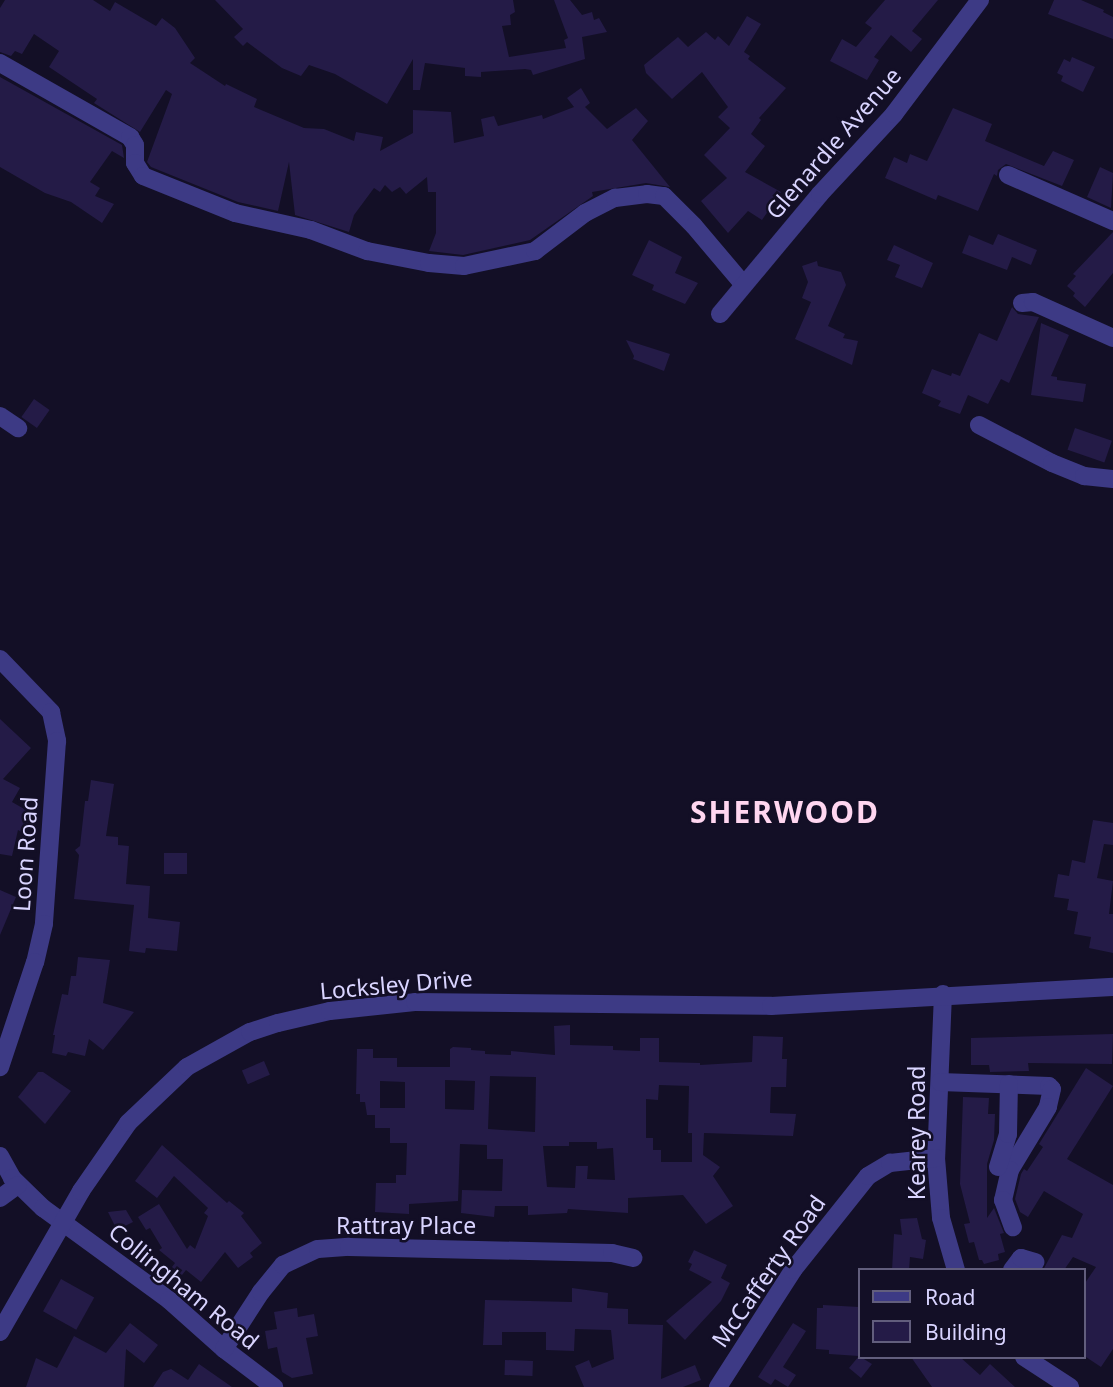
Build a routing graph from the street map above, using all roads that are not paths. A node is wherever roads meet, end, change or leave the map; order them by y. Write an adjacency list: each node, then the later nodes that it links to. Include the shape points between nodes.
1 (981, 0): 5 (street, Glenardle Avenue, via 894,114)
2 (0, 64): 5 (street, via 130,138 143,176 235,213 311,230 367,251 464,266 535,251 585,213 615,198 647,194 664,197 686,217)
3 (1008, 176): 4 (street)
4 (1113, 221)
5 (743, 284): 7 (street, Glenardle Avenue)
6 (1022, 303): 8 (street, via 1033,302)
7 (720, 314)
8 (1113, 338)
9 (0, 416): 11 (street)
10 (979, 425): 12 (street, via 1084,476)
11 (18, 428)
12 (1113, 479)
13 (0, 659): 16 (street, Loon Road, via 51,712 57,741 44,924)
14 (1113, 987): 15 (street, Locksley Drive)
15 (943, 994): 17 (street, Kearey Road); 24 (street, Locksley Drive, via 771,1006 415,1002 330,1011 278,1023 221,1047 155,1095 105,1153)
16 (0, 1067)
17 (940, 1082): 18 (street); 20 (street, Kearey Road)
18 (1009, 1084): 21 (street, via 1008,1134); 25 (street, via 1049,1086 1053,1093 1010,1170 1003,1200)
19 (0, 1156): 22 (street)
20 (936, 1158): 28 (street, Kearey Road, via 941,1218); 34 (street, McCafferty Road, via 890,1163 868,1176 793,1270)
21 (998, 1167)
22 (18, 1185): 23 (street); 24 (street)
23 (0, 1198)
24 (62, 1224): 30 (street, Locksley Drive); 31 (street, Collingham Road, via 169,1300)
25 (1013, 1227)
26 (633, 1258): 31 (street, Rattray Place, via 611,1253 318,1249 283,1265)
27 (1035, 1262): 29 (street, via 1021,1258)
28 (955, 1268)
29 (1014, 1268)
30 (0, 1330)
31 (224, 1349): 33 (street, Collingham Road)
32 (1027, 1359): 35 (street)
33 (274, 1387)
34 (718, 1387)
35 (1070, 1387)

